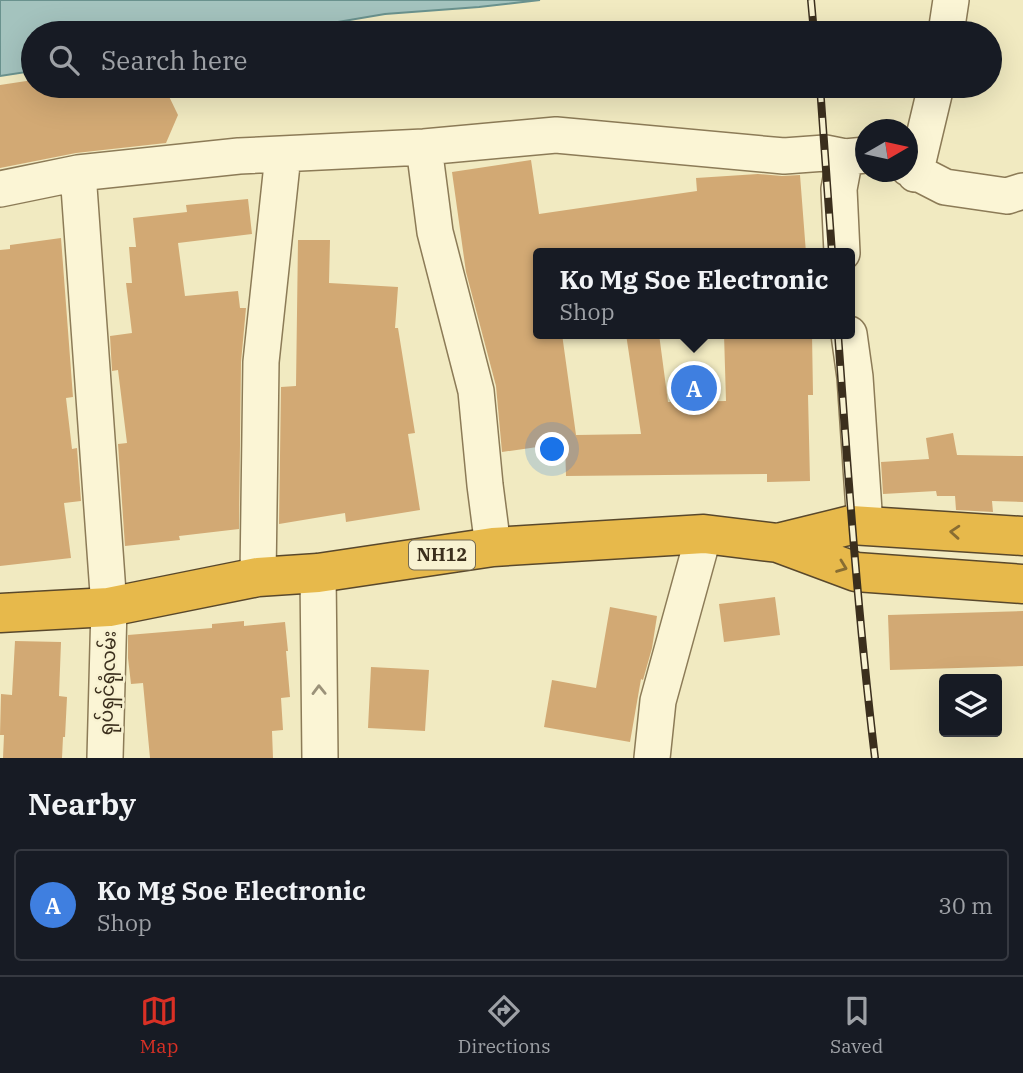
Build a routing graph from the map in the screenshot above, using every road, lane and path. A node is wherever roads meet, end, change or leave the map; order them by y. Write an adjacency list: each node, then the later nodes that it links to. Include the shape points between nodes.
1 (951, 0): 2 (street)
2 (948, 21)
3 (932, 98): 4 (street)
4 (918, 147)
5 (424, 148): 6 (street); 7 (street, via 556,135 784,156); 18 (street, via 435,232 475,391)
6 (283, 155): 8 (street); 20 (street, via 261,362)
7 (855, 156): 12 (street, via 839,189)
8 (78, 173): 10 (street); 22 (street, ရုပ်ရှင်ရုံလမ်း)
9 (918, 174): 11 (street, via 945,187 1007,196)
10 (0, 189)
11 (1023, 191)
12 (842, 248)
13 (850, 339): 14 (street)
14 (865, 526): 16 (highway, NH12, one-way to 14); 17 (highway, NH12, via 851,525)
15 (704, 534): 17 (highway, NH12); 18 (highway, NH12); 26 (street, via 658,701)
16 (1023, 536)
17 (778, 543): 21 (highway, NH12, one-way to 21, via 856,572)
18 (493, 547): 19 (highway, NH12)
19 (318, 573): 20 (highway, NH12); 25 (street, one-way to 19)
20 (258, 577): 22 (highway, NH12)
21 (1023, 584)
22 (109, 607): 23 (highway, NH12); 24 (street, ရုပ်ရှင်ရုံလမ်း)
23 (0, 613)
24 (105, 758)
25 (320, 758)
26 (652, 758)

